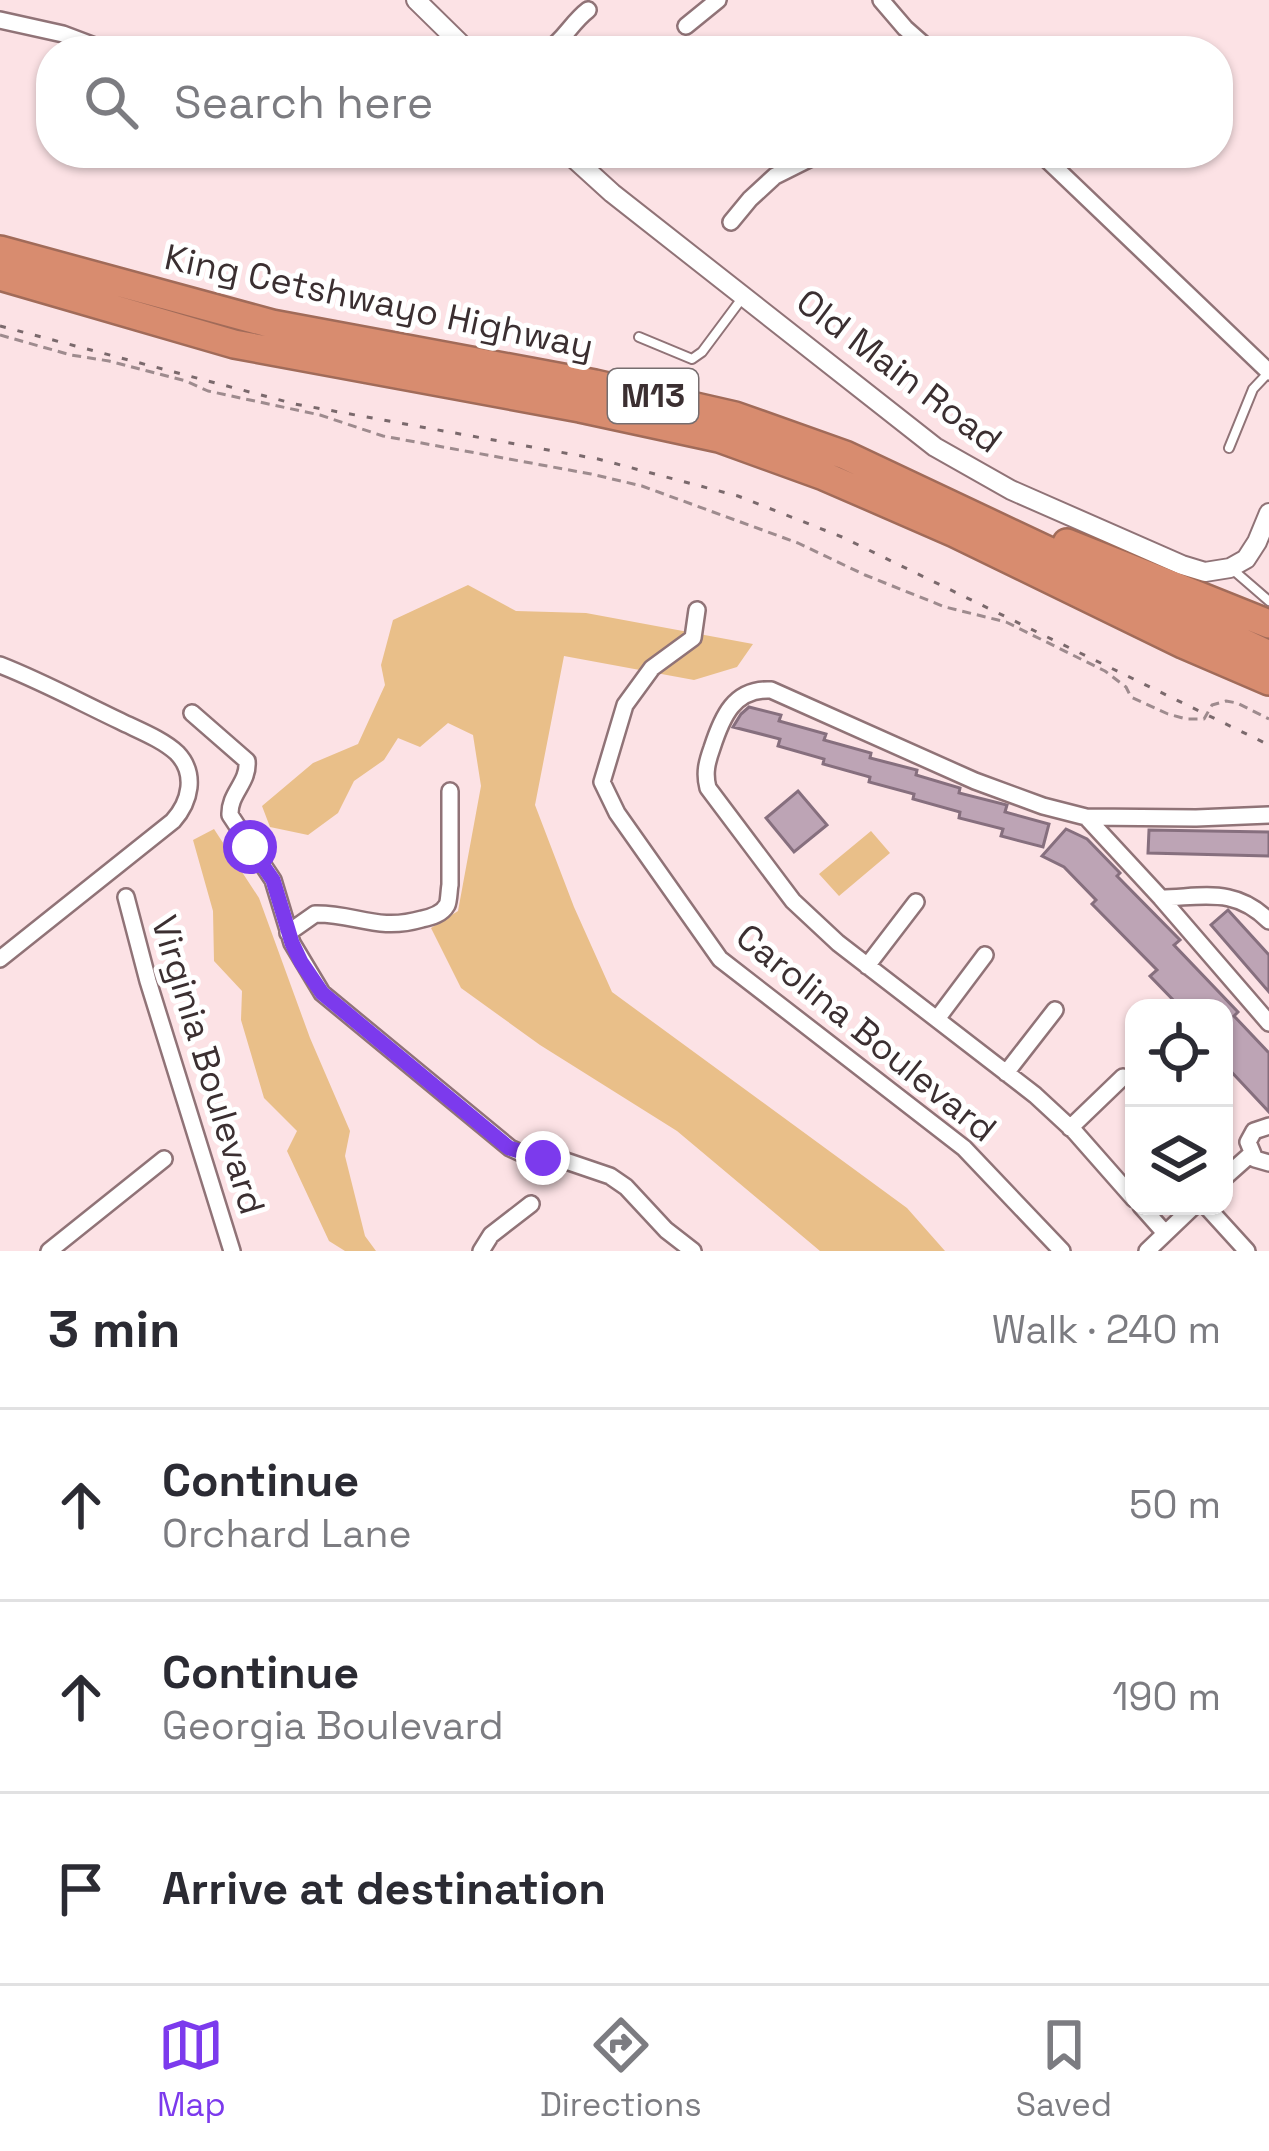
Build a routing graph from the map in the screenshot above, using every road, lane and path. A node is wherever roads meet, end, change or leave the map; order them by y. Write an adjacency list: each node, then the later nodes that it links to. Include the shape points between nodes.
1 (416, 0): 8 (street)
2 (718, 0): 6 (street)
3 (881, 0): 10 (street)
4 (588, 10): 9 (street)
5 (0, 20): 7 (street)
6 (686, 26)
7 (68, 36)
8 (451, 36)
9 (563, 36)
10 (915, 36)
11 (584, 168): 17 (street, Old Main Road)
12 (791, 168): 14 (street)
13 (1056, 168): 20 (street)
14 (730, 222)
15 (0, 250): 22 (highway, King Cetshwayo Highway / M13, via 272,324 687,403)
16 (0, 276): 23 (highway, King Cetshwayo Highway / M13, via 234,344 706,434)
17 (744, 295): 19 (lane, via 692,359); 25 (street, Old Main Road, via 974,471 1182,566)
18 (0, 335): 34 (path, via 382,436 642,486 945,607 1006,622 1105,671 1131,697 1168,714 1204,719 1226,701)
19 (640, 337)
20 (1269, 372): 21 (lane, via 1253,389)
21 (1229, 448)
22 (909, 484): 28 (highway); 29 (highway, King Cetshwayo Highway / M13)
23 (909, 513): 31 (highway, King Cetshwayo Highway / M13); 32 (highway)
24 (1269, 513): 25 (street, via 1251,554)
25 (1230, 568): 26 (lane)
26 (1269, 601)
27 (697, 610): 67 (street, Carolina Boulevard, via 693,638 629,697 603,776 605,793 720,959 964,1148)
28 (1269, 624)
29 (1269, 655)
30 (0, 664): 44 (street, via 161,742 189,775 186,803 173,820)
31 (1269, 681)
32 (1269, 701)
33 (192, 713): 42 (street, via 247,761 230,815 273,880)
34 (1269, 719)
35 (450, 791): 42 (street, via 444,910 386,925 315,914)
36 (1269, 814): 37 (street)
37 (1086, 817): 39 (street); 45 (street, via 975,781 771,690 748,692 724,715 708,759 708,788 793,901)
38 (126, 897): 64 (street, Virginia Boulevard)
39 (1161, 898): 41 (street, via 1241,899); 48 (street)
40 (916, 902): 45 (street)
41 (1269, 921)
42 (288, 933): 66 (street, via 322,993 509,1148 610,1176)
43 (985, 955): 47 (street)
44 (0, 959)
45 (867, 966): 47 (street)
46 (1055, 1010): 49 (street)
47 (937, 1019): 49 (street)
48 (1269, 1023)
49 (1006, 1073): 52 (street)
50 (1123, 1077): 52 (street)
51 (1269, 1126): 53 (street, via 1250,1136)
52 (1070, 1128): 57 (street)
53 (1251, 1154): 55 (street); 56 (street)
54 (164, 1159): 63 (street)
55 (1268, 1164)
56 (1233, 1170)
57 (1125, 1187)
58 (531, 1204): 65 (street)
59 (1150, 1215): 62 (street)
60 (1184, 1215): 62 (street)
61 (1214, 1215): 69 (street)
62 (1166, 1232): 68 (street)
63 (50, 1251)
64 (232, 1251)
65 (481, 1251)
66 (693, 1251)
67 (1062, 1251)
68 (1147, 1251)
69 (1247, 1251)

